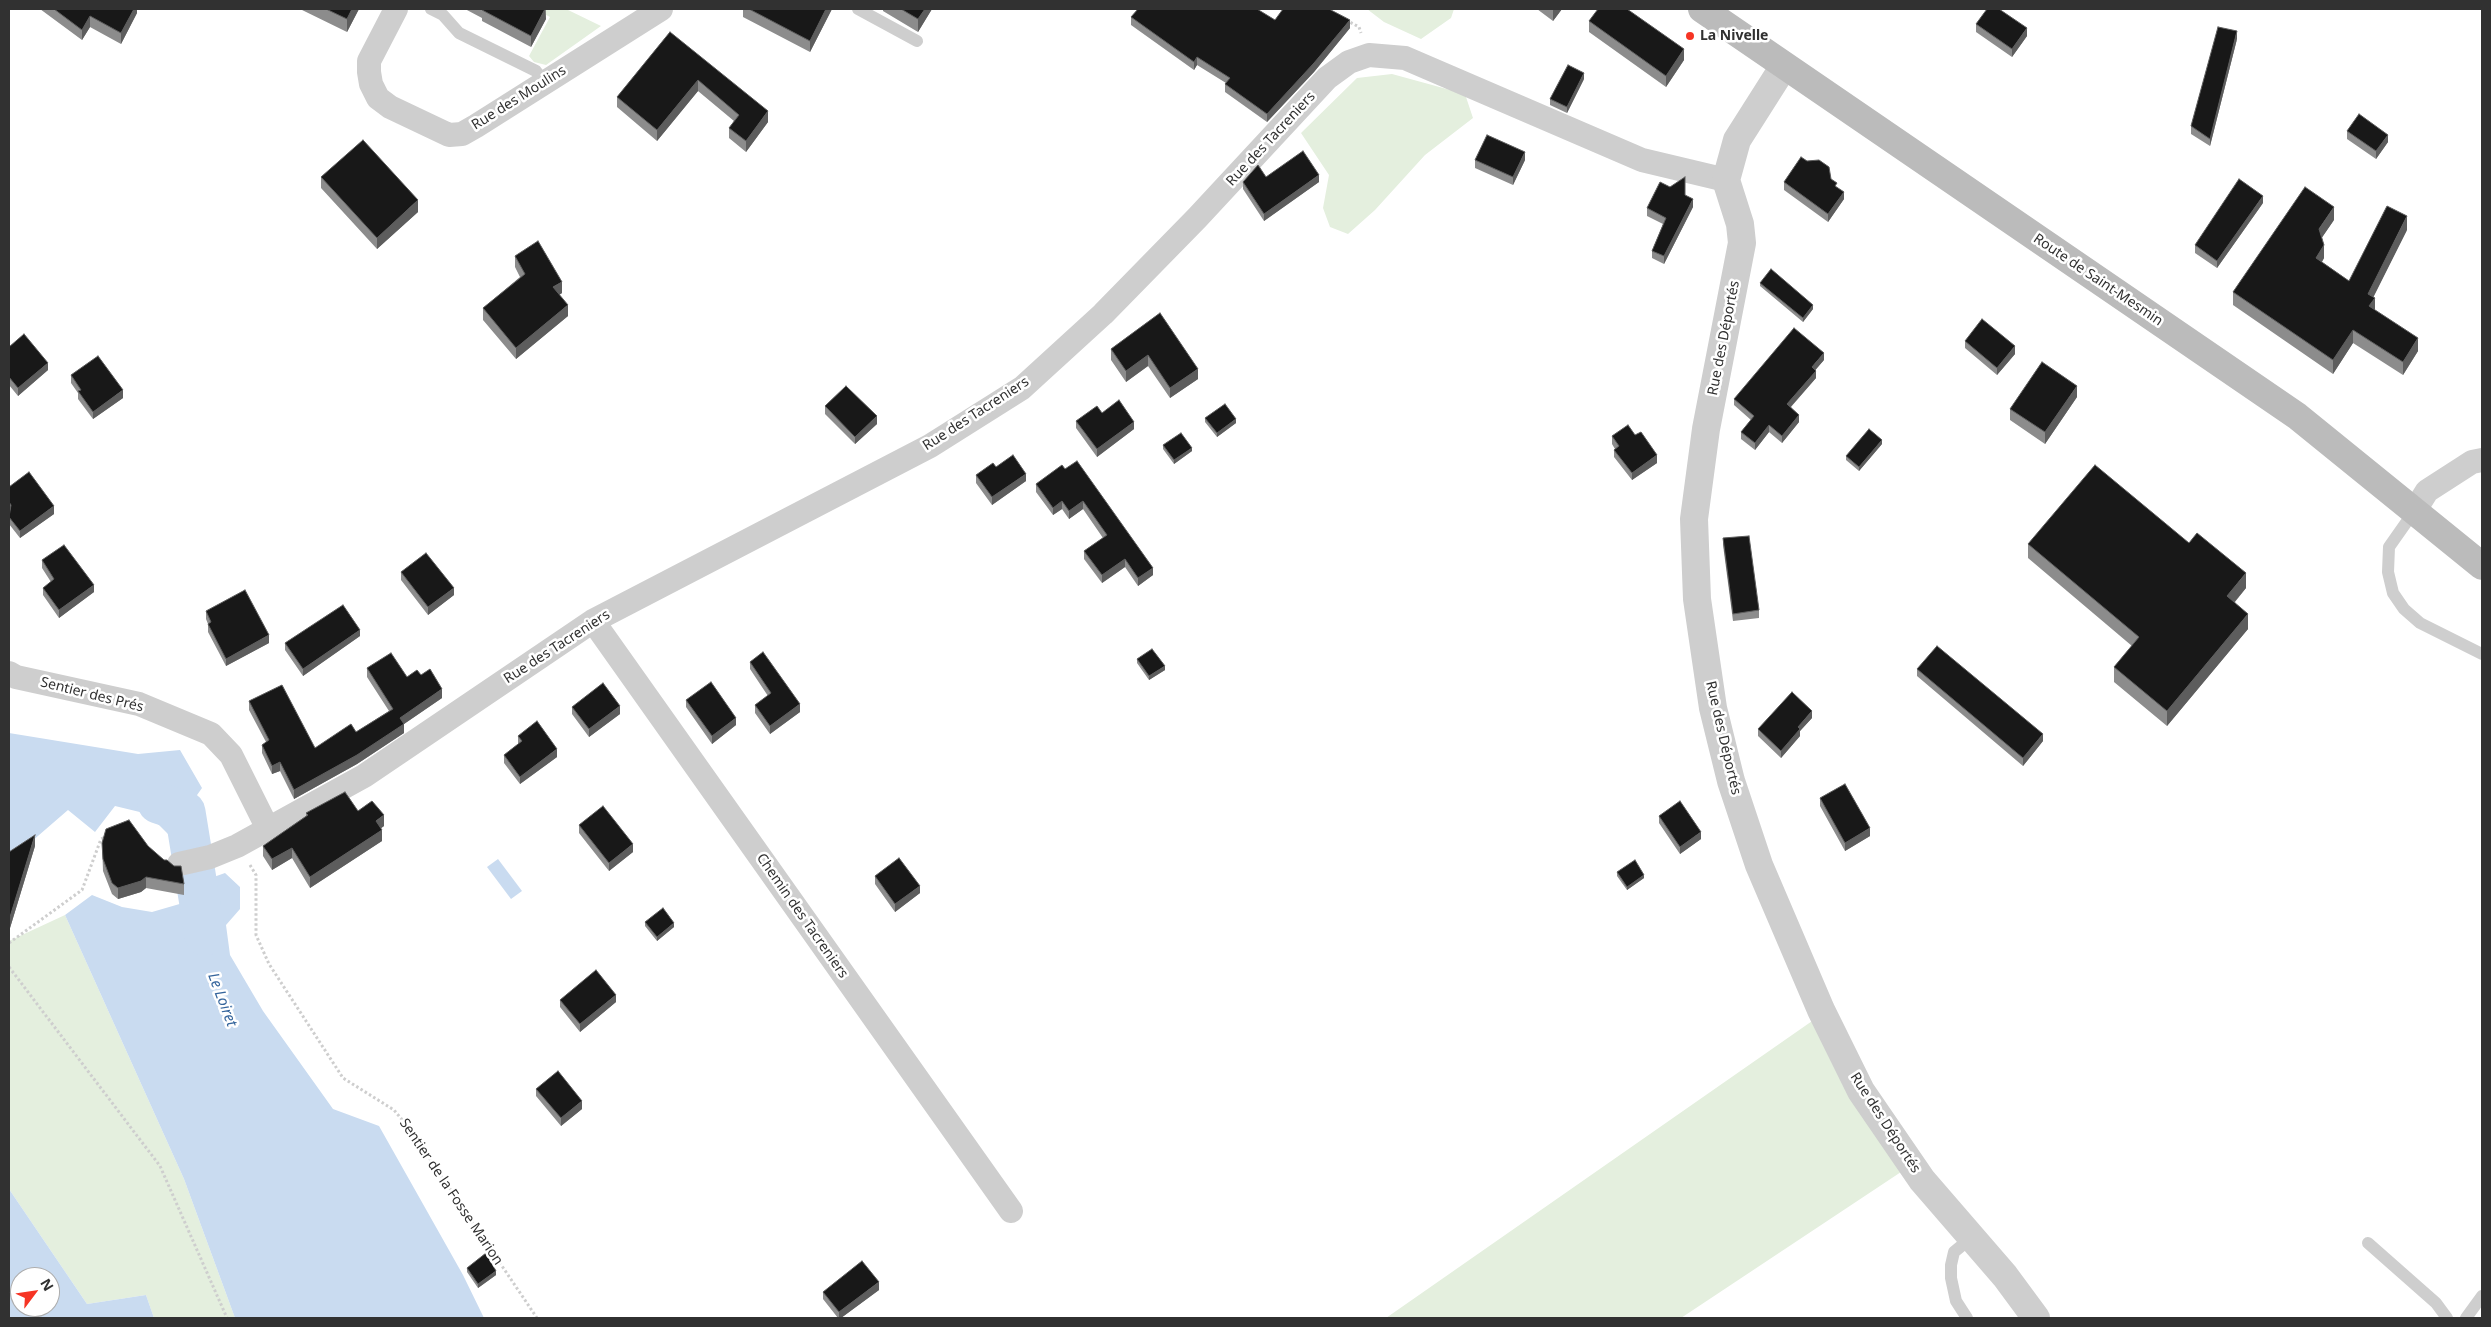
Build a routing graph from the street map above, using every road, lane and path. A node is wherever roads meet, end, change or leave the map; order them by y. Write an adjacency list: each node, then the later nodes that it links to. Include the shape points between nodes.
1 (396, 9): 10 (street, Rue des Moulins, via 369,61 368,72 378,98 390,107 449,135 462,134)
2 (431, 9): 10 (lane, via 443,15 458,33 536,71)
3 (661, 9): 10 (street, Rue des Moulins)
4 (858, 9): 7 (lane)
5 (1702, 9): 9 (main road, Route de Saint-Mesmin)
6 (1342, 18): 8 (path, via 1359,27)
7 (917, 41)
8 (1369, 55): 11 (street, Rue des Tacreniers, via 1405,58 1642,160); 15 (street, Rue des Tacreniers, via 1349,62 1327,78 1103,314 1022,388 930,446)
9 (1784, 66): 11 (street, via 1737,140); 13 (main road, Route de Saint-Mesmin, via 2297,416)
10 (544, 82)
11 (1726, 180): 25 (street, Rue des Déportés, via 1740,224 1742,243 1706,429 1694,519 1696,599 1712,708 1730,781 1759,865 1821,1010 1861,1091 1922,1180)
12 (2482, 460): 13 (street, via 2472,462 2427,491)
13 (2414, 510): 14 (main road, Route de Saint-Mesmin); 16 (lane, via 2389,547 2388,572 2393,593 2404,609 2420,622)
14 (2482, 566)
15 (593, 622): 18 (street, Rue des Tacreniers, via 364,776); 24 (street, Chemin des Tacreniers)
16 (2482, 654)
17 (9, 673): 18 (street, Sentier des Prés, via 139,704 211,734 230,756)
18 (268, 829): 20 (street, Rue des Tacreniers)
19 (115, 833): 22 (path, via 101,839 82,890)
20 (237, 846): 21 (street, Rue des Tacreniers, via 210,857); 29 (path, Sentier de la Fosse Marion, via 256,876 256,935 274,972 342,1078 387,1105 409,1128)
21 (179, 864)
22 (10, 941)
23 (9, 967): 28 (path, via 160,1166)
24 (1011, 1211)
25 (1971, 1238): 30 (lane, via 1954,1252 1950,1278 1956,1301); 31 (street, Rue des Déportés)
26 (2368, 1243): 32 (lane, via 2436,1303)
27 (2482, 1296): 33 (lane)
28 (227, 1318)
29 (537, 1318)
30 (1967, 1318)
31 (2036, 1318)
32 (2447, 1318)
33 (2466, 1318)

